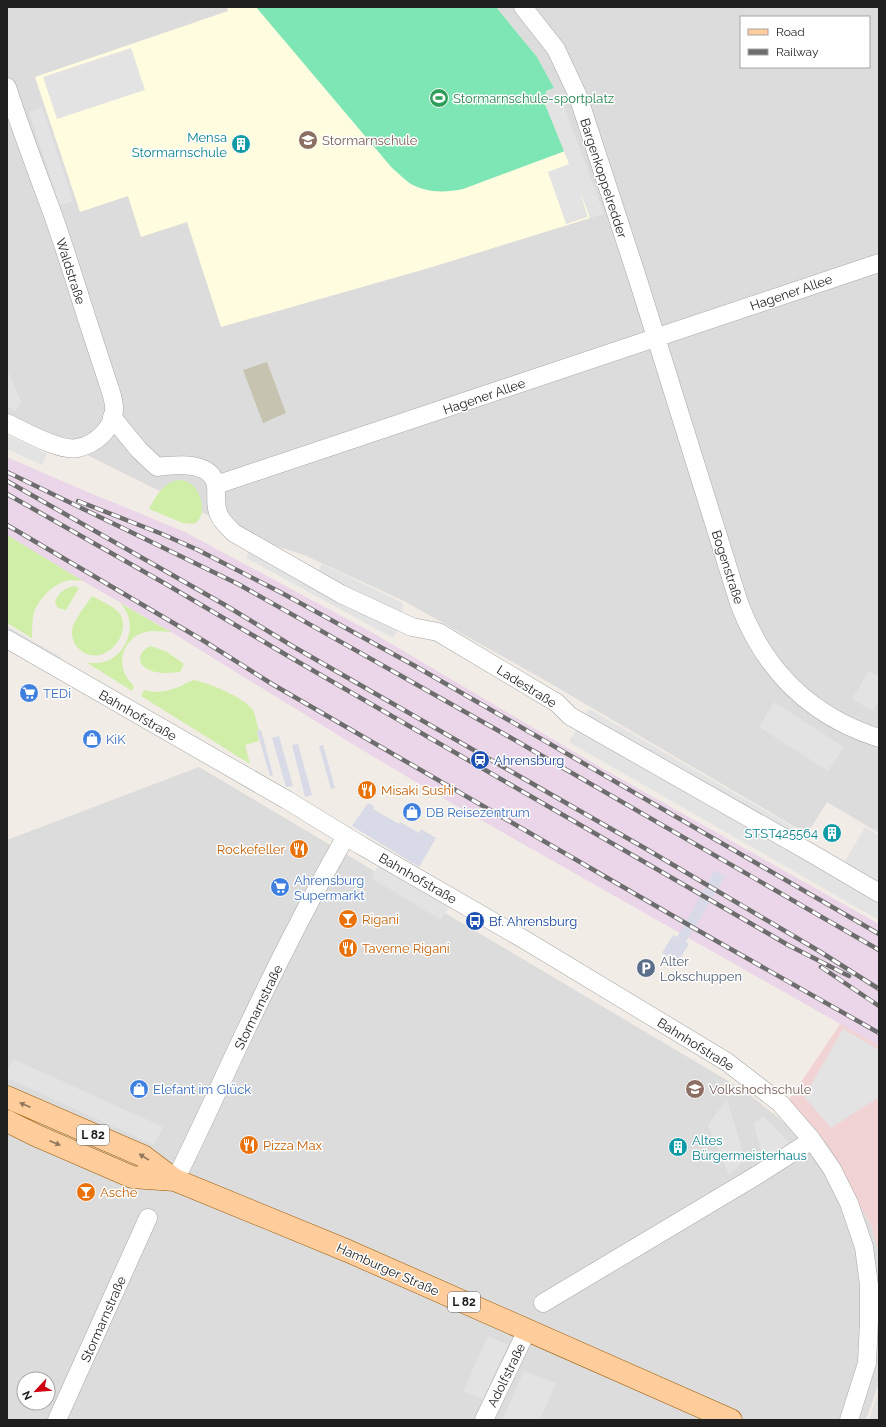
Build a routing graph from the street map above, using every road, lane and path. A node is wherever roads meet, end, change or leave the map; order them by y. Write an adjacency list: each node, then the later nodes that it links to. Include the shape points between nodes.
1 (529, 9): 4 (street, Bargenkoppelredder, via 556,49 578,96)
2 (7, 87): 5 (street, Waldstraße, via 107,379 114,407)
3 (879, 263): 4 (street, Hagener Allee)
4 (655, 338): 7 (street, Hagener Allee); 9 (street, Bogenstraße, via 739,602 755,638 785,681 815,707 849,726)
5 (112, 417): 6 (street, Waldstraße, via 101,437 76,449 52,444); 7 (street, via 138,450 157,467 198,467 210,475)
6 (7, 423)
7 (216, 485): 11 (street, Ladestraße, via 215,505 221,519 234,533 341,594 412,628 438,632 557,703 570,716)
8 (7, 639): 10 (street, Bahnhofstraße)
9 (879, 738)
10 (346, 836): 14 (street, Bahnhofstraße, via 532,944 727,1062 780,1103); 15 (street, Stormarnstraße, via 311,898)
11 (879, 894)
12 (7, 1097): 15 (main road, Hamburger Straße / L 82, one-way to 12, via 143,1156)
13 (7, 1121): 15 (main road, Hamburger Straße / L 82, one-way to 15, via 132,1177)
14 (812, 1140): 17 (street); 22 (street, Bahnhofstraße, via 832,1169 849,1203 864,1247 869,1285 867,1363)
15 (175, 1180): 18 (main road, Hamburger Straße / L 82, via 348,1251)
16 (148, 1218): 19 (street, Stormarnstraße)
17 (543, 1304)
18 (527, 1330): 20 (street, Adolfstraße); 21 (main road, Hamburger Straße / L 82)
19 (58, 1420)
20 (484, 1420)
21 (731, 1420)
22 (849, 1420)

